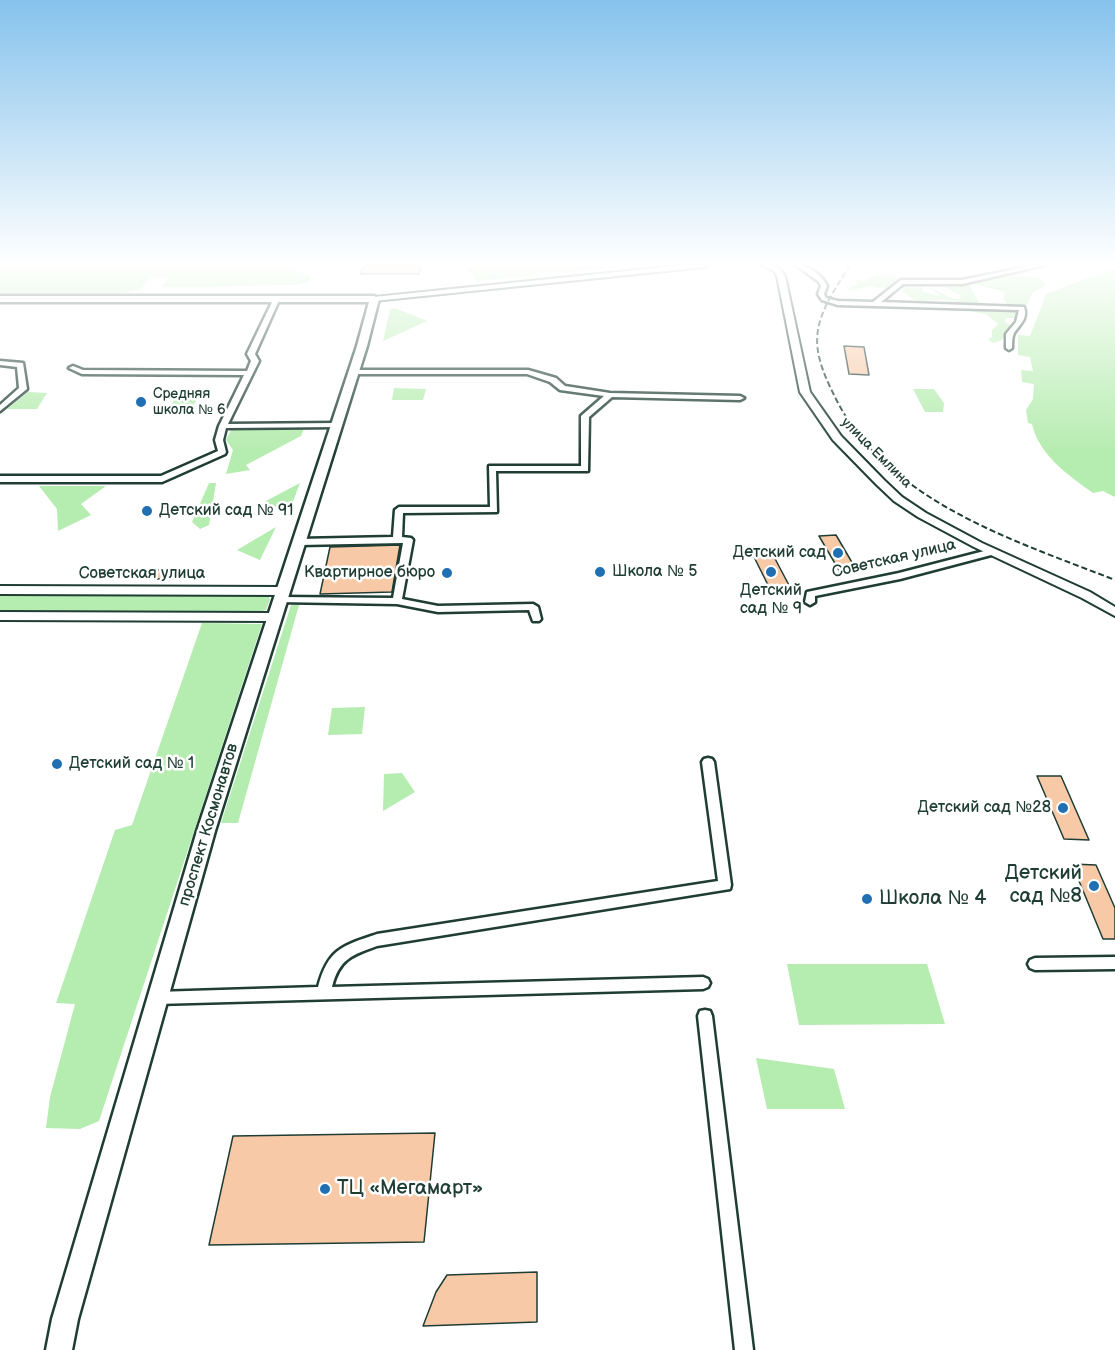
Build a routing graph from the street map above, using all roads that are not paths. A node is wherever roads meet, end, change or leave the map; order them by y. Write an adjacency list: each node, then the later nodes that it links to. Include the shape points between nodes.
1 (263, 328): 9 (street, via 251,354 255,361)
2 (367, 328): 8 (main road, проспект Космонавтов)
3 (792, 328): 18 (street, улица Емлина, via 801,383 828,426 898,499)
4 (1016, 328): 5 (street, via 1009,334)
5 (1009, 348)
6 (0, 363): 12 (street, via 20,365 23,389)
7 (73, 368): 9 (street, via 82,372)
8 (354, 372): 10 (street, via 528,372 553,380 563,388); 14 (main road, проспект Космонавтов)
9 (249, 373): 13 (street)
10 (610, 395): 11 (street); 16 (street, via 585,416 585,469 492,468 494,510 399,510)
11 (740, 398)
12 (0, 409)
13 (223, 426): 14 (street); 15 (street, via 219,440 222,452 162,479)
14 (336, 426): 17 (main road, проспект Космонавтов)
15 (0, 479)
16 (397, 540): 17 (street); 20 (street, via 408,540)
17 (299, 542): 22 (main road, проспект Космонавтов)
18 (992, 552): 21 (street, Советская улица, via 810,594); 23 (street, улица Емлина)
19 (0, 590): 22 (street, Советская улица)
20 (397, 601): 22 (street); 25 (street, via 438,609 533,607)
21 (810, 602)
22 (279, 603): 24 (street); 31 (main road, проспект Космонавтов)
23 (1115, 612)
24 (0, 615)
25 (536, 619)
26 (708, 762): 30 (street, via 725,885 377,940 345,951 329,967)
27 (1115, 963): 28 (street)
28 (1035, 964)
29 (703, 983): 30 (street)
30 (323, 993): 31 (street)
31 (156, 998): 33 (main road, проспект Космонавтов)
32 (705, 1016): 34 (street)
33 (59, 1350)
34 (744, 1350)

